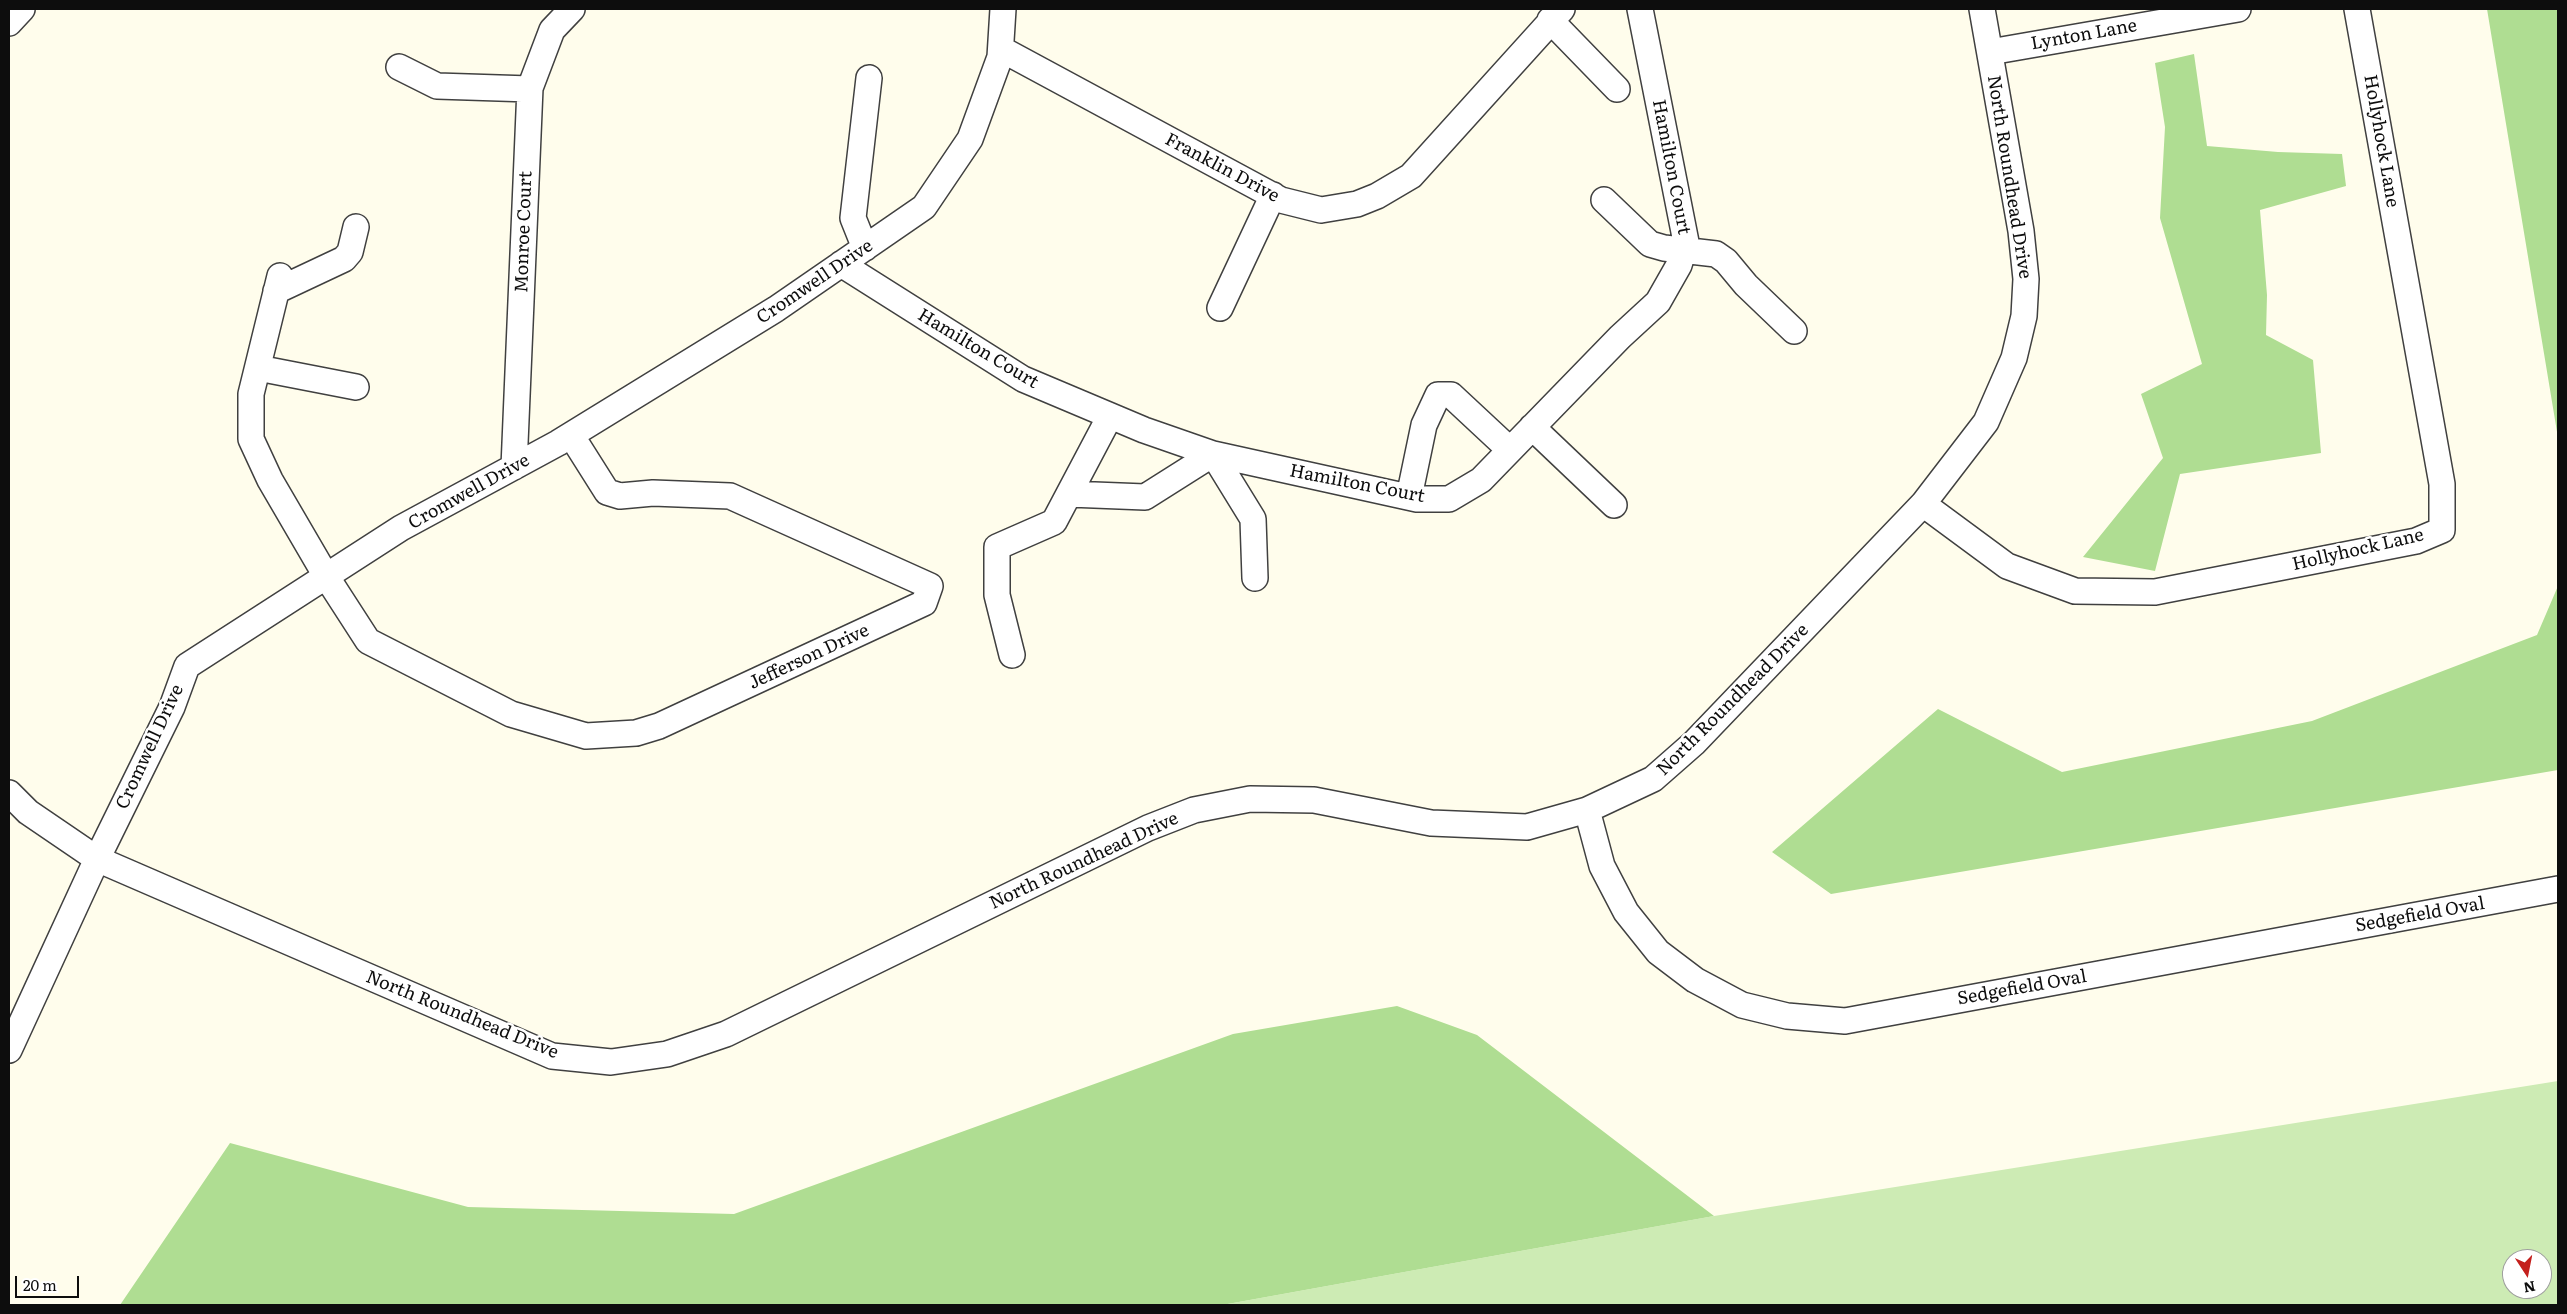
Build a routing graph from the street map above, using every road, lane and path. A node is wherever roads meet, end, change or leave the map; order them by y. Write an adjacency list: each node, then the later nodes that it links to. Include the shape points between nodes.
1 (22, 9): 9 (street)
2 (572, 9): 14 (street, Monroe Court, via 552,30)
3 (1003, 9): 10 (street, Cromwell Drive)
4 (1640, 9): 20 (street, Hamilton Court, via 1686,242)
5 (1982, 9): 11 (street, North Roundhead Drive)
6 (2238, 9): 11 (street, Lynton Lane)
7 (2357, 9): 34 (street, Hollyhock Lane, via 2442,484 2442,530 2416,541 2155,592 2075,591 2007,566)
8 (1556, 14): 15 (street); 16 (street, Franklin Drive, via 1411,176 1357,204 1321,210)
9 (9, 23)
10 (1001, 49): 16 (street, Franklin Drive); 19 (street, Cromwell Drive, via 970,139 930,199 924,207)
11 (1990, 52): 34 (street, North Roundhead Drive, via 2021,231 2026,279 2024,316 2014,358 1986,422)
12 (399, 67): 14 (street, via 437,86)
13 (869, 78): 19 (street, via 853,218)
14 (530, 89): 31 (street, Monroe Court)
15 (1617, 89)
16 (1272, 196): 22 (street)
17 (1604, 200): 20 (street, via 1650,244)
18 (356, 227): 24 (street, via 350,252 344,259 278,284)
19 (864, 248): 21 (street, Cromwell Drive)
20 (1684, 250): 23 (street, via 1716,254 1726,261); 27 (street, Hamilton Court, via 1658,302)
21 (841, 264): 26 (street, Hamilton Court, via 1023,379); 28 (street, Cromwell Drive, via 776,309)
22 (1220, 308)
23 (1794, 331)
24 (258, 368): 25 (street); 36 (street, via 251,394 251,439 270,480)
25 (356, 387)
26 (1110, 416): 30 (street, Hamilton Court); 32 (street)
27 (1532, 427): 29 (street, Hamilton Court); 35 (street)
28 (571, 434): 31 (street, Cromwell Drive); 36 (street, Jefferson Drive, via 607,492 620,496 654,493 730,496 930,586 924,603 659,726 636,733 586,736 511,714 368,640)
29 (1510, 450): 33 (street, Hamilton Court, via 1481,480 1449,499); 33 (street, via 1452,395 1438,396 1424,425)
30 (1213, 454): 32 (street, via 1145,497); 33 (street, Hamilton Court); 37 (street, via 1253,519)
31 (514, 467): 36 (street, Cromwell Drive, via 401,528)
32 (1070, 494): 38 (street, via 1054,522 997,547 997,595)
33 (1409, 497)
34 (1923, 504): 40 (street, North Roundhead Drive, via 1694,743 1654,779)
35 (1614, 505)
36 (326, 576): 41 (street, Cromwell Drive, via 187,666 172,707)
37 (1254, 578)
38 (1012, 655)
39 (9, 793): 41 (street, North Roundhead Drive, via 28,812)
40 (1587, 810): 41 (street, North Roundhead Drive, via 1527,827 1431,822 1314,800 1250,799 1194,810 1148,828 726,1034 667,1054 611,1062 552,1056); 42 (street, Sedgefield Oval, via 1606,874 1626,912 1658,952 1695,980 1742,1005 1787,1016 1845,1021)
41 (97, 859): 43 (street, Cromwell Drive)
42 (2558, 889)
43 (9, 1050)

